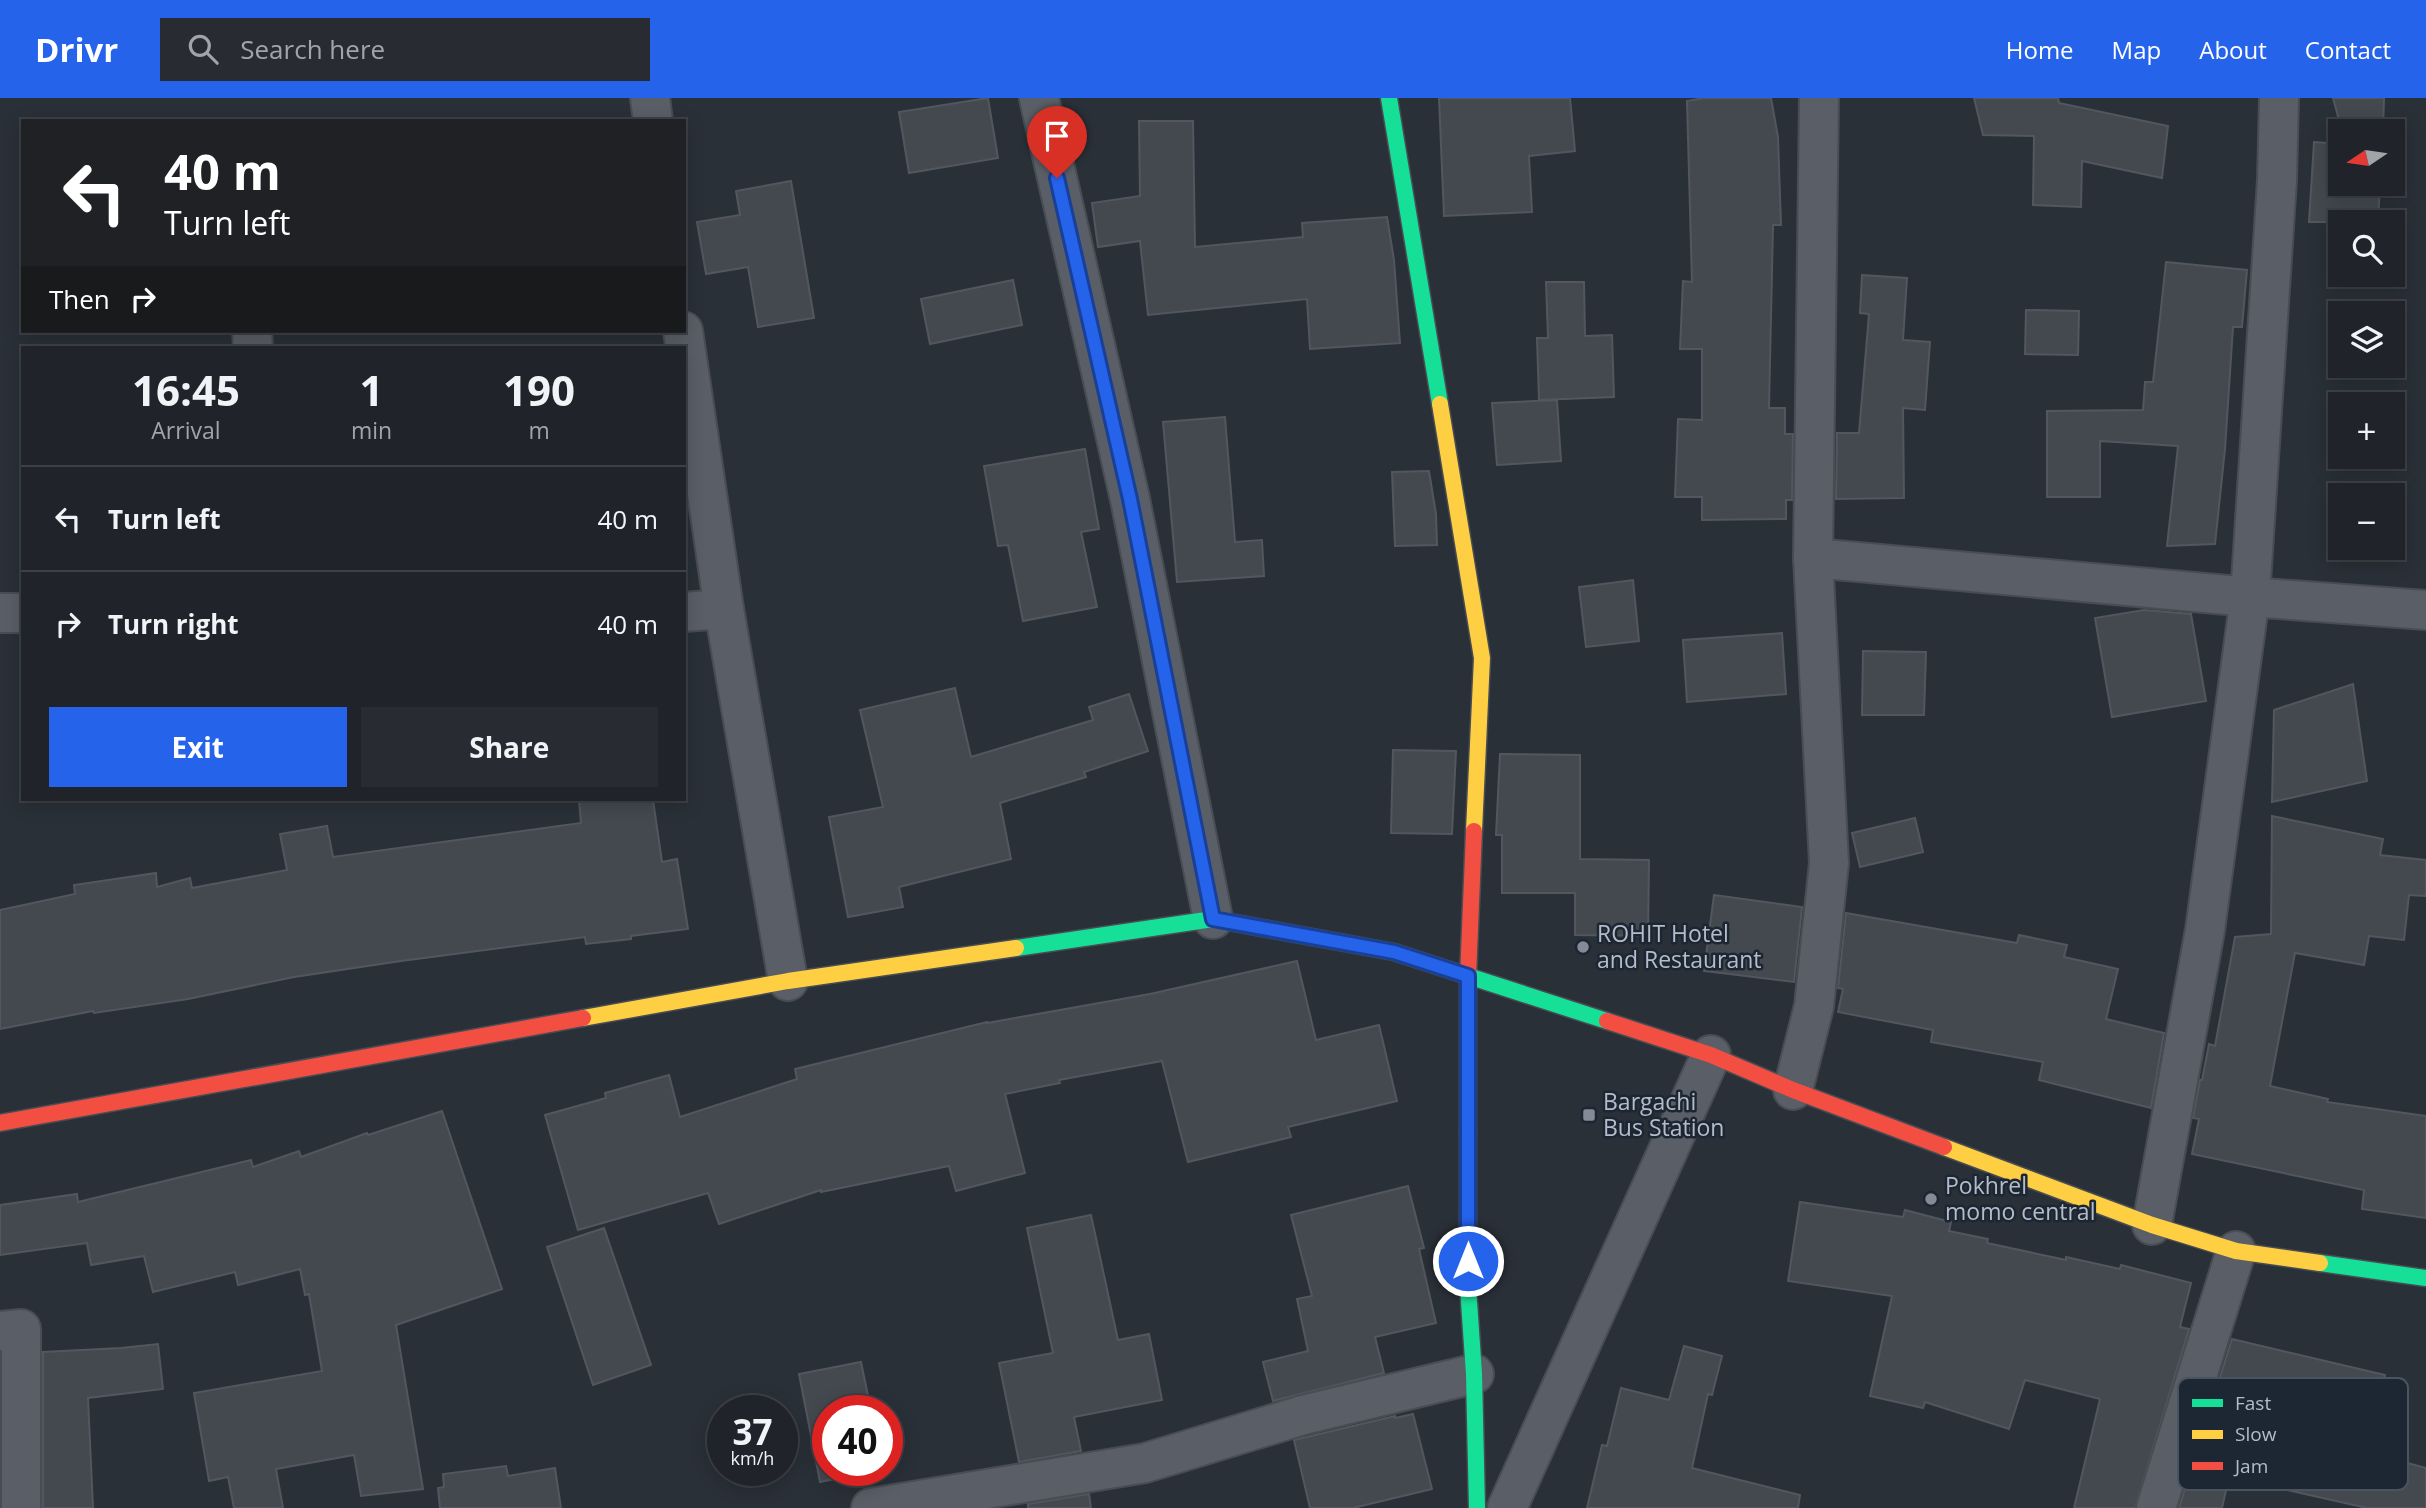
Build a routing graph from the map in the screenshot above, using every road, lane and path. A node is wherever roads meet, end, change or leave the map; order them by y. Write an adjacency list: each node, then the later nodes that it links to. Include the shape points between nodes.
1 (650, 98): 6 (street)
2 (1039, 98): 15 (street, via 1130,499)
3 (1389, 98): 16 (main road, via 1482,658)
4 (1819, 98): 8 (street)
5 (2279, 98): 9 (street)
6 (653, 119)
7 (684, 333): 10 (street)
8 (1813, 558): 9 (street); 19 (street, via 1829,863 1814,1006)
9 (2250, 597): 11 (street); 21 (street, via 2205,930)
10 (724, 609): 12 (street); 17 (street)
11 (2426, 610)
12 (686, 612)
13 (0, 613): 14 (street)
14 (21, 614)
15 (1213, 919): 16 (main road, via 1394,952); 17 (main road)
16 (1468, 976): 18 (main road); 25 (main road, via 1468,1287)
17 (788, 981): 20 (main road)
18 (1712, 1055): 19 (main road); 31 (street)
19 (1793, 1090): 21 (main road)
20 (0, 1123)
21 (2152, 1224): 22 (main road)
22 (2236, 1251): 23 (main road); 26 (street)
23 (2426, 1278)
24 (0, 1331): 28 (street, via 21,1329)
25 (1474, 1374): 29 (street, via 1303,1415 1145,1463); 30 (main road)
26 (2196, 1378)
27 (2178, 1437): 32 (street)
28 (21, 1508)
29 (872, 1508)
30 (1477, 1508)
31 (1507, 1508)
32 (2156, 1508)

